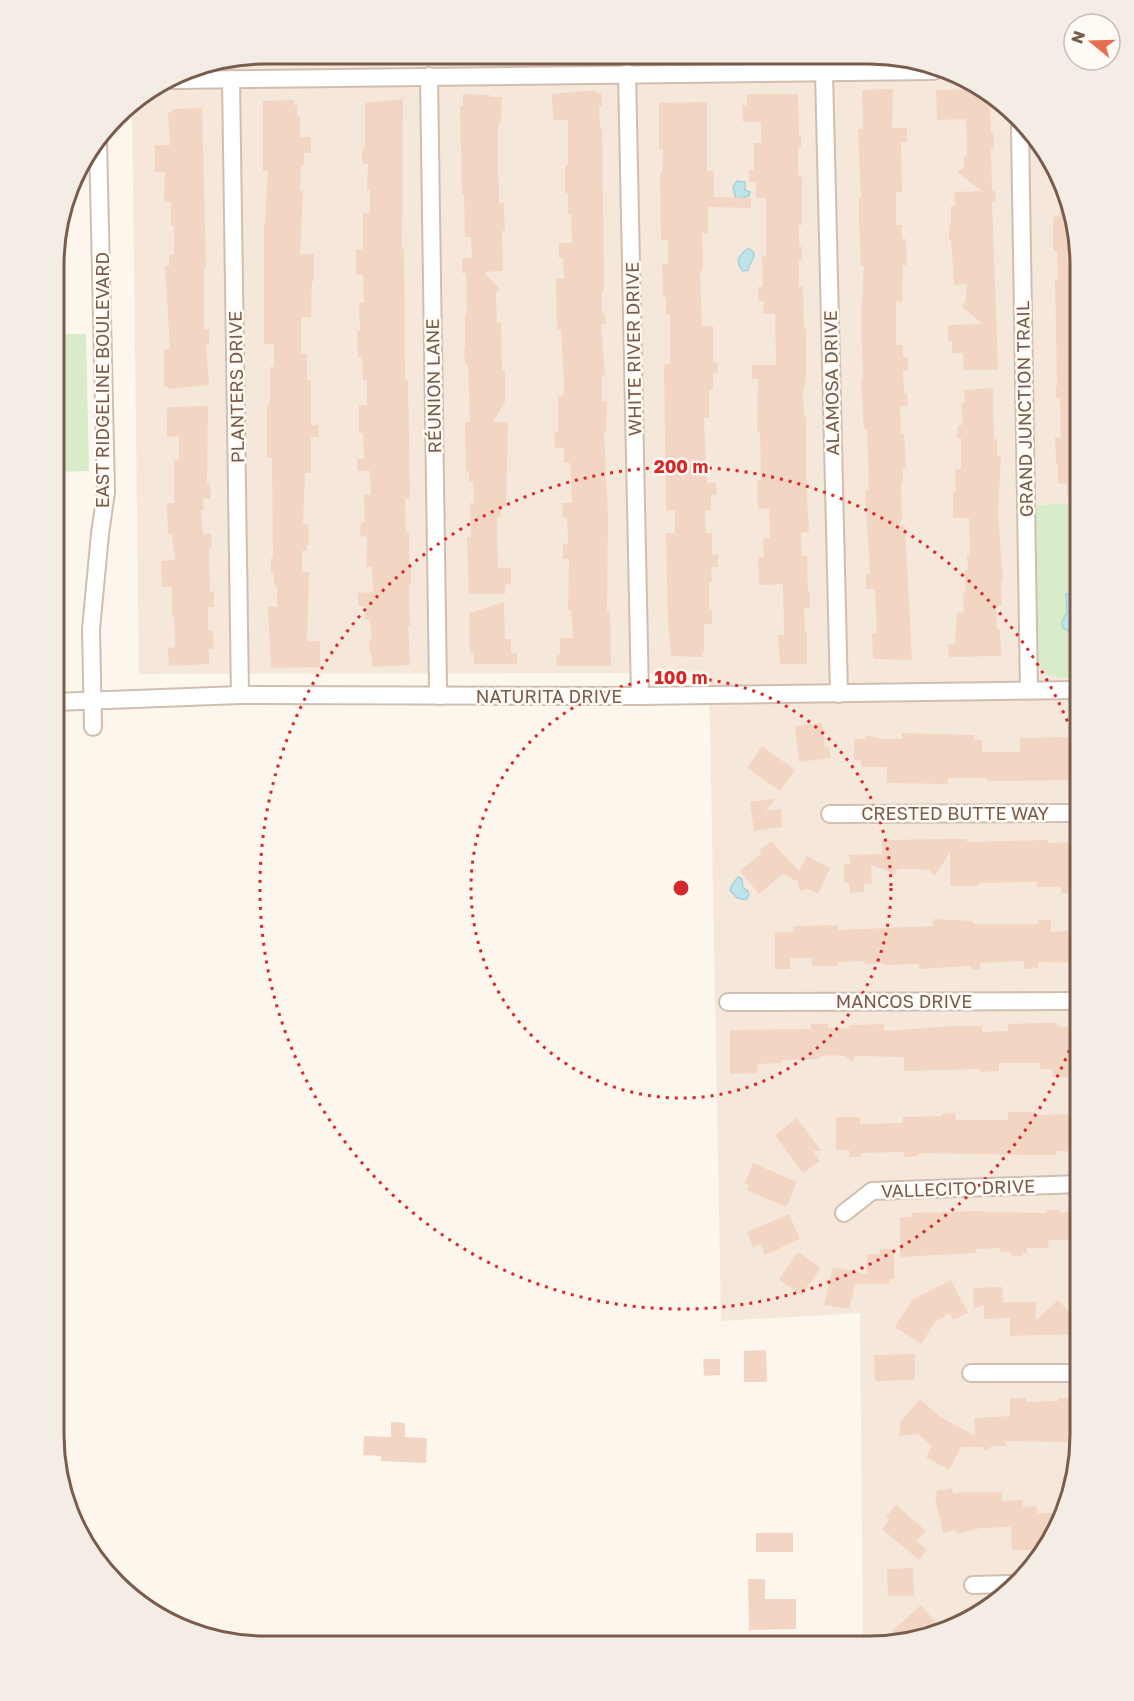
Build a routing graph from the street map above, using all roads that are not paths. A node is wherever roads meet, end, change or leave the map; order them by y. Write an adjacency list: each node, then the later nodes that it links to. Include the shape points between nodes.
1 (921, 71): 2 (street)
2 (824, 72): 3 (street); 11 (street, ALAMOSA DRIVE)
3 (627, 74): 4 (street); 14 (street, WHITE RIVER DRIVE)
4 (429, 76): 5 (street); 13 (street, RÉUNION LANE)
5 (231, 79): 6 (street); 12 (street, PLANTERS DRIVE)
6 (190, 80)
7 (1020, 134): 9 (street, GRAND JUNCTION TRAIL)
8 (98, 154): 15 (street, EAST RIDGELINE BOULEVARD, via 106,492 91,629)
9 (1029, 690): 10 (street, NATURITA DRIVE); 11 (street, NATURITA DRIVE)
10 (1070, 690)
11 (839, 694): 14 (street, NATURITA DRIVE)
12 (240, 695): 13 (street, NATURITA DRIVE); 15 (street, NATURITA DRIVE)
13 (440, 696): 14 (street, NATURITA DRIVE)
14 (640, 696)
15 (92, 701): 16 (street, NATURITA DRIVE); 17 (street, EAST RIDGELINE BOULEVARD)
16 (64, 702)
17 (93, 727)
18 (1070, 813): 19 (street, CRESTED BUTTE WAY)
19 (830, 814)
20 (1069, 1001): 21 (street, MANCOS DRIVE)
21 (728, 1002)
22 (1069, 1184): 23 (street, VALLECITO DRIVE, via 873,1191)
23 (844, 1213)
24 (1069, 1373): 25 (street)
25 (971, 1374)
26 (1004, 1584): 27 (street)
27 (973, 1585)

